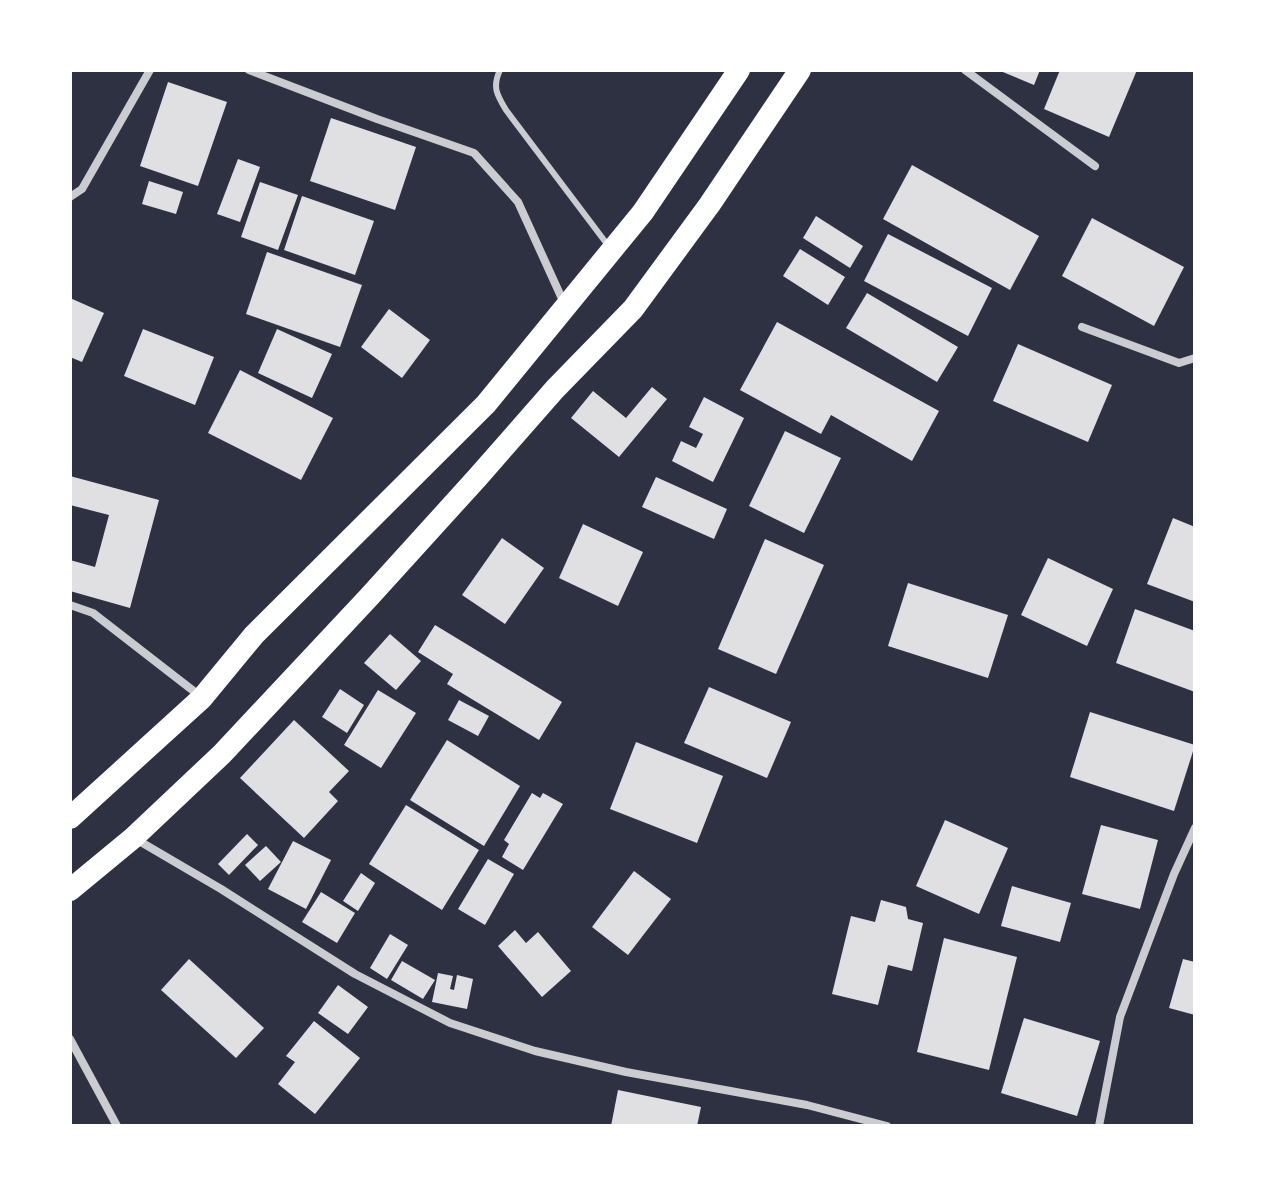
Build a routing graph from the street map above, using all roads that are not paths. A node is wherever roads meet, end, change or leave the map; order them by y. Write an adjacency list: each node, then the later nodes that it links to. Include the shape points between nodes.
1 (150, 70): 8 (street, via 82,189)
2 (249, 70): 10 (street, via 474,153 518,202)
3 (500, 70): 9 (lane, via 497,95 506,110)
4 (739, 70): 9 (highway)
5 (800, 70): 17 (highway, via 633,309 222,754)
6 (965, 70): 7 (street)
7 (1095, 166)
8 (70, 197)
9 (612, 252): 10 (highway)
10 (566, 307): 14 (highway, via 486,404 254,635)
11 (1082, 327): 12 (street, via 1179,363)
12 (1195, 358)
13 (70, 605): 14 (street, via 93,613)
14 (202, 698): 15 (highway)
15 (70, 818)
16 (1195, 828): 22 (street, via 1120,1017)
17 (133, 838): 18 (highway); 21 (street, via 355,974 450,1023 535,1051)
18 (70, 890)
19 (70, 1039): 20 (street)
20 (117, 1126)
21 (887, 1126)
22 (1099, 1126)

